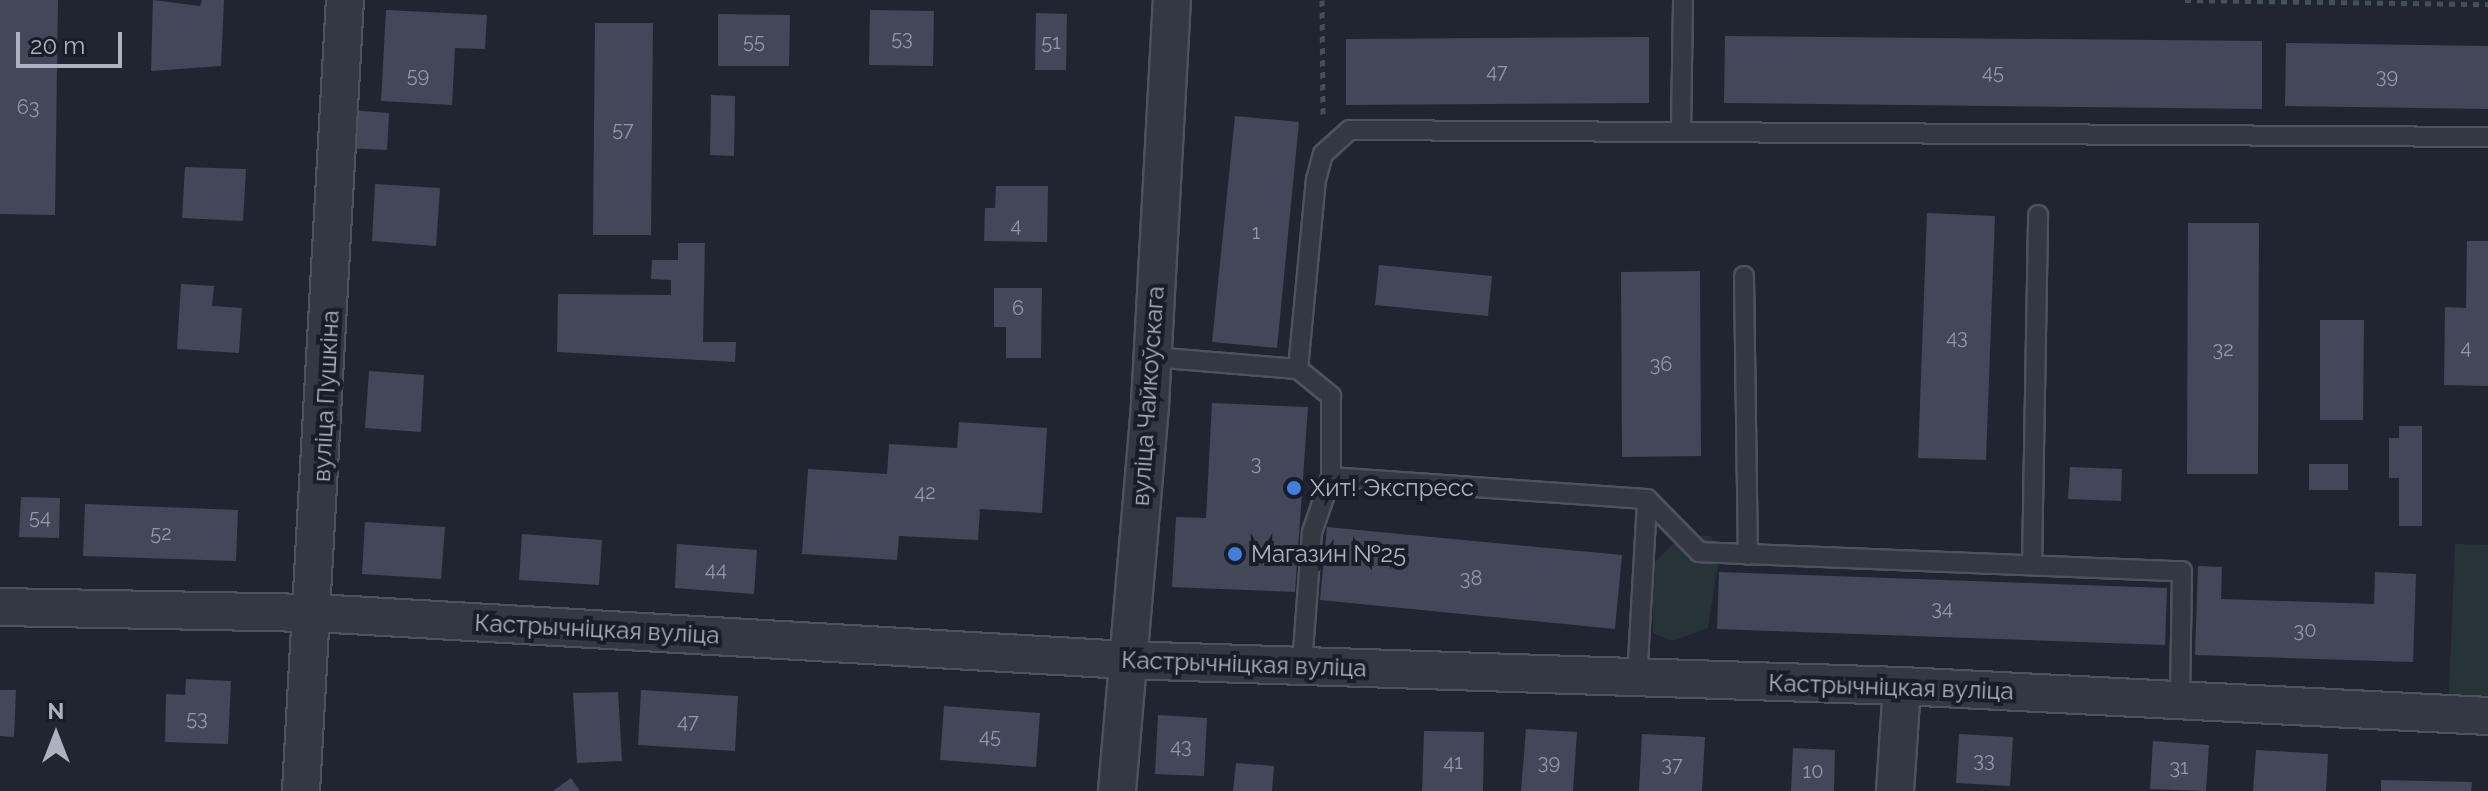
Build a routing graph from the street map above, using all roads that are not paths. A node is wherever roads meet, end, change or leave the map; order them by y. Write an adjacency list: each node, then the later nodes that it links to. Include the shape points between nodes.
1 (345, 0): 15 (street, вуліца Пушкіна)
2 (1172, 0): 8 (street, вуліца Чайкоўскага)
3 (1683, 0): 4 (lane)
4 (1681, 130): 5 (lane); 9 (lane, via 1350,130 1323,154)
5 (2488, 137)
6 (2038, 215): 13 (lane)
7 (1744, 276): 12 (lane)
8 (1152, 357): 9 (lane); 16 (street, вуліца Чайкоўскага)
9 (1298, 369): 10 (lane, via 1331,396)
10 (1331, 477): 11 (lane); 17 (lane, via 1312,532)
11 (1647, 499): 12 (lane, via 1699,552); 18 (lane)
12 (1748, 555): 13 (lane)
13 (2032, 565): 20 (lane, via 2182,571)
14 (0, 607): 15 (street, Кастрычніцкая вуліца)
15 (316, 613): 16 (street, Кастрычніцкая вуліца); 22 (street, вуліца Пушкіна)
16 (1125, 660): 17 (street, Кастрычніцкая вуліца); 23 (street, вуліца Чайкоўскага)
17 (1302, 665): 18 (street, Кастрычніцкая вуліца)
18 (1637, 680): 19 (street, Кастрычніцкая вуліца)
19 (1902, 686): 20 (street, Кастрычніцкая вуліца); 24 (street)
20 (2180, 700): 21 (street, Кастрычніцкая вуліца)
21 (2488, 716)
22 (301, 791)
23 (1117, 791)
24 (1895, 791)

